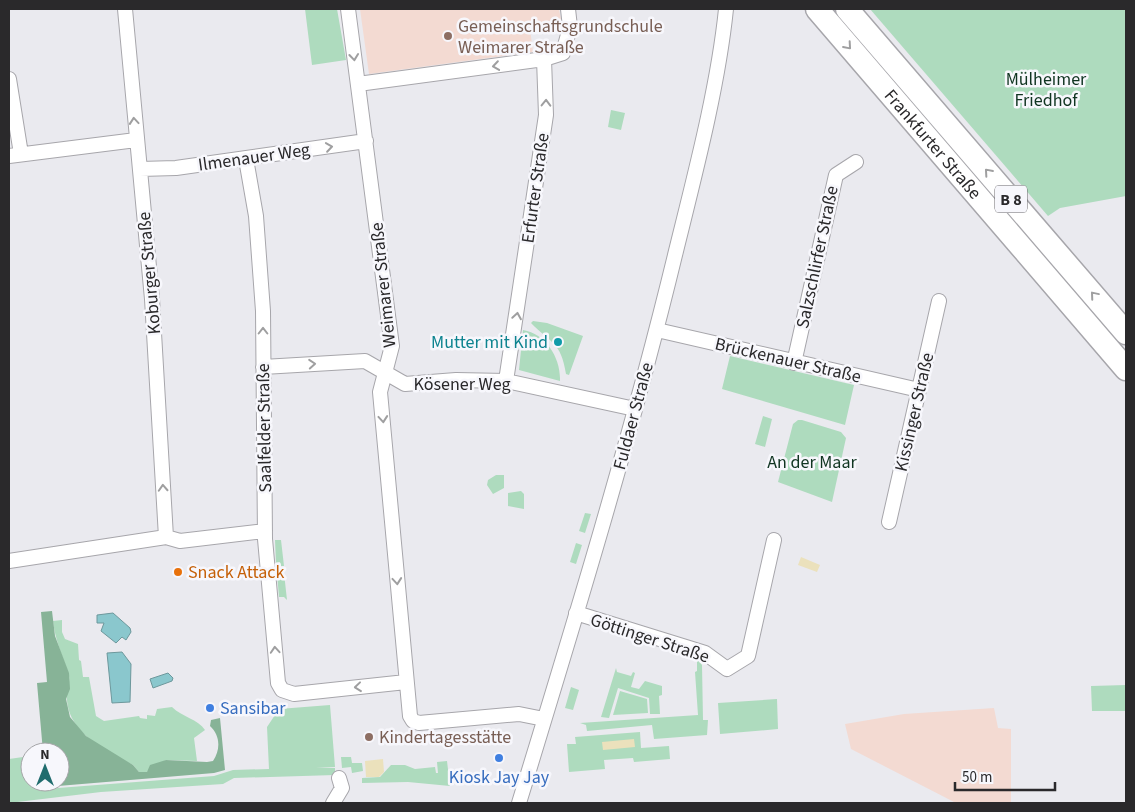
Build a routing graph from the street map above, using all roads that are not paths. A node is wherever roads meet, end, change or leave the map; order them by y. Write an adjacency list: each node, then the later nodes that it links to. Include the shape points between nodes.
1 (124, 9): 11 (street, Koburger Straße, one-way to 1)
2 (348, 9): 10 (street, Weimarer Straße, one-way to 10)
3 (568, 9): 8 (street, via 570,27 563,53)
4 (732, 9): 7 (street, Fuldaer Straße)
5 (817, 9): 20 (main road, Frankfurter Straße / B 8, one-way to 20)
6 (847, 9): 19 (main road, Frankfurter Straße / B 8, one-way to 6)
7 (726, 15): 18 (street, Fuldaer Straße, via 692,186)
8 (544, 59): 10 (street, one-way to 10); 25 (street, Erfurter Straße, one-way to 8, via 546,115)
9 (9, 79): 13 (street)
10 (358, 84): 12 (street, Weimarer Straße)
11 (136, 140): 13 (street); 16 (street, Koburger Straße)
12 (366, 141): 14 (street, Ilmenauer Weg, one-way to 12); 24 (street, Weimarer Straße, via 392,346)
13 (15, 155)
14 (246, 159): 16 (street, Ilmenauer Weg); 22 (street, Saalfelder Straße, one-way to 14, via 263,311 256,216)
15 (856, 162): 21 (street, Salzschlirfer Straße, via 836,175)
16 (140, 169): 30 (street, Koburger Straße, one-way to 16, via 152,299)
17 (939, 301): 26 (street, Kissinger Straße)
18 (657, 330): 21 (street, Brückenauer Straße); 27 (street, Fuldaer Straße)
19 (1126, 333): 20 (main road)
20 (1106, 347): 23 (main road, Frankfurter Straße / B 8)
21 (794, 363): 26 (street, Brückenauer Straße)
22 (263, 367): 24 (street, Kösener Weg, one-way to 24, via 365,361); 29 (street, Saalfelder Straße)
23 (1126, 369)
24 (386, 372): 25 (street, Kösener Weg, via 406,384); 34 (street, Weimarer Straße, one-way to 34, via 380,392)
25 (506, 381): 27 (street, Kösener Weg)
26 (919, 390): 28 (street, Kissinger Straße)
27 (636, 409): 33 (street, Fuldaer Straße)
28 (889, 522)
29 (265, 531): 30 (street, via 180,541); 34 (street, Saalfelder Straße, one-way to 29, via 289,693 280,688)
30 (166, 537): 32 (street)
31 (774, 540): 33 (street, Göttinger Straße, via 748,656 727,669 705,653)
32 (9, 561)
33 (576, 614): 35 (street, Fuldaer Straße)
34 (406, 682): 35 (street, Weimarer Straße, via 410,716 416,722 519,714)
35 (544, 719): 38 (street, Fuldaer Straße)
36 (339, 778): 37 (street, via 342,788)
37 (333, 803)
38 (519, 803)

